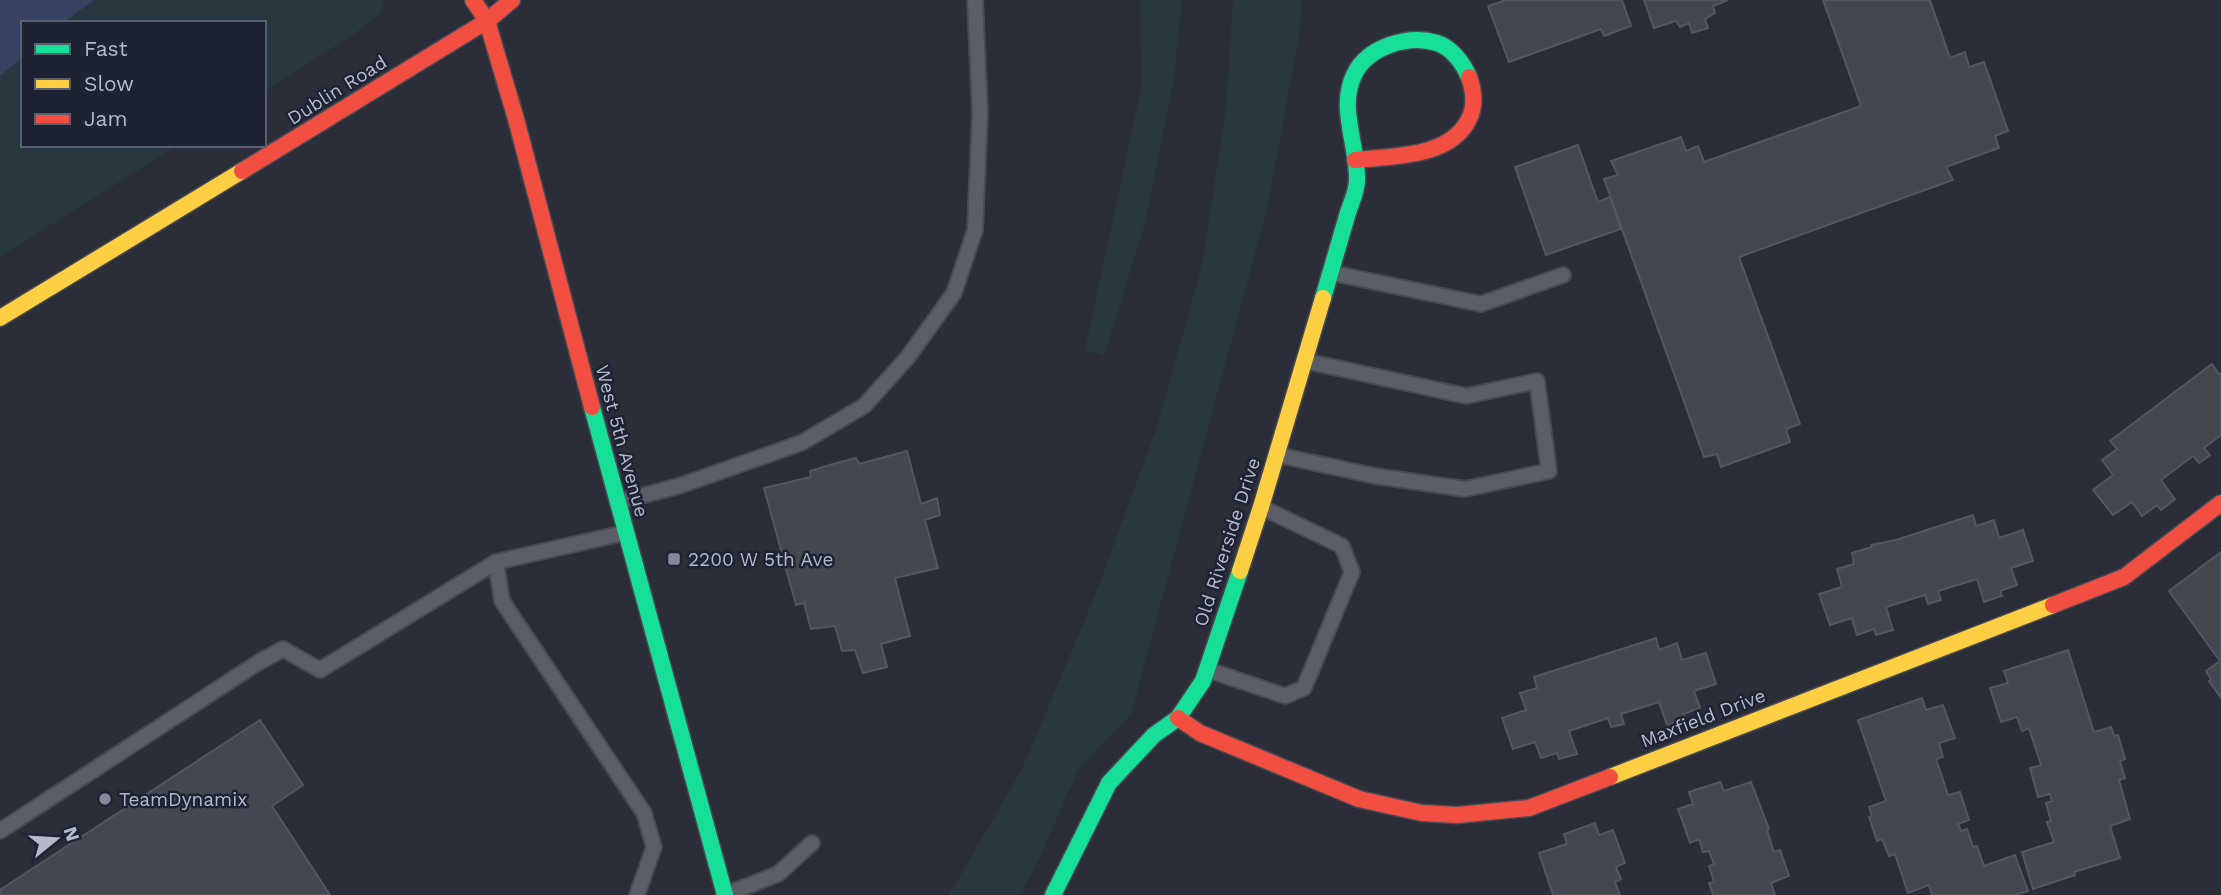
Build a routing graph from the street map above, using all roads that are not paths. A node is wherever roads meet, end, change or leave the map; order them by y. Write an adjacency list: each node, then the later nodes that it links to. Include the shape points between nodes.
1 (473, 0): 4 (street, West 5th Avenue)
2 (512, 0): 4 (street, Dublin Road)
3 (975, 0): 11 (lane, via 980,113 975,230 954,293 908,357 864,406 802,443)
4 (487, 21): 8 (street, Dublin Road); 11 (street, West 5th Avenue)
5 (1355, 160): 5 (street, Old Riverside Drive, via 1412,154 1444,145 1463,132 1475,108 1472,85 1464,65 1452,52 1437,43 1416,41 1391,44 1368,56 1354,74 1347,96); 6 (street, Old Riverside Drive, via 1357,182)
6 (1331, 273): 7 (lane, via 1481,304); 9 (street, Old Riverside Drive)
7 (1563, 275)
8 (0, 318)
9 (1305, 361): 10 (street, Old Riverside Drive); 10 (lane, via 1466,396 1537,381 1549,471 1465,489)
10 (1277, 455): 13 (street, Old Riverside Drive)
11 (617, 503): 14 (street, West 5th Avenue)
12 (2221, 503): 17 (street, Maxfield Drive, via 2124,577 1529,808 1457,815 1422,813 1359,799 1200,733)
13 (1261, 508): 16 (street, Old Riverside Drive); 16 (lane, via 1342,546 1352,572 1304,688 1285,696)
14 (625, 533): 15 (lane); 21 (street, West 5th Avenue)
15 (496, 562): 18 (lane, via 320,670 283,649 259,662); 20 (lane, via 502,601 644,813 654,847)
16 (1207, 670): 17 (street, Old Riverside Drive)
17 (1178, 718): 22 (street, Old Riverside Drive, via 1154,735 1110,783)
18 (0, 831)
19 (812, 843): 21 (lane, via 778,874)
20 (637, 895)
21 (725, 895)
22 (1053, 895)

